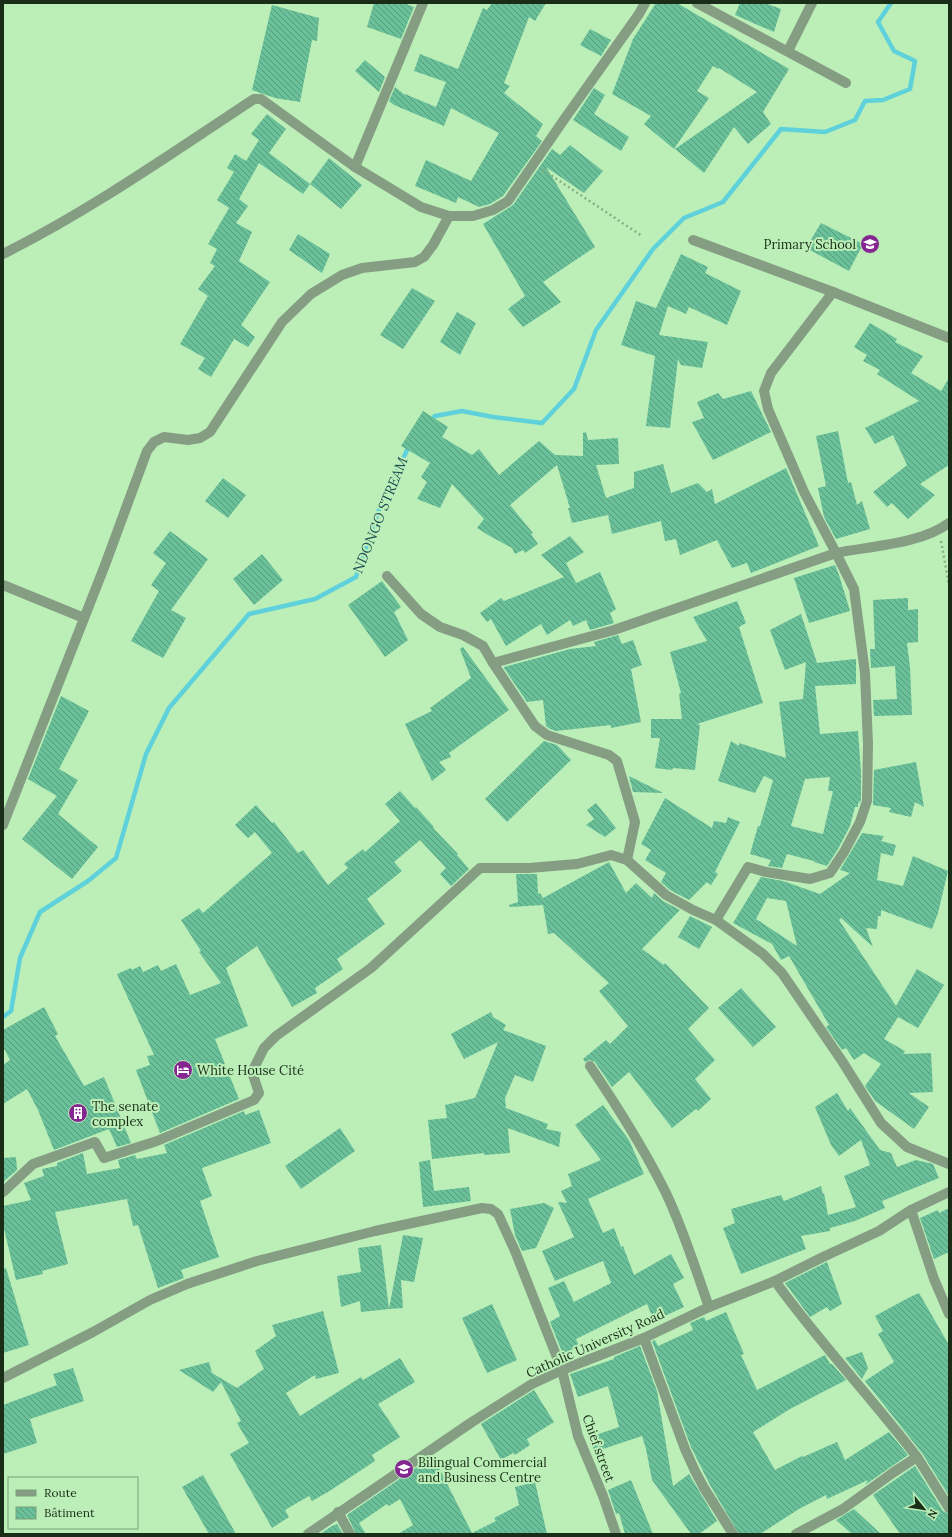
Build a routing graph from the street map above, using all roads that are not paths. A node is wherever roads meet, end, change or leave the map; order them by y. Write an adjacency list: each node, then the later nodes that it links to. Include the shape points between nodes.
1 (422, 3): 7 (street)
2 (645, 3): 8 (street, via 508,202 473,216)
3 (697, 3): 5 (street)
4 (812, 3): 5 (street)
5 (788, 50): 6 (street)
6 (846, 83)
7 (355, 166): 8 (street, via 421,207); 10 (street, via 261,99 254,99 87,208)
8 (449, 216): 17 (street, via 424,257 415,262 362,268 342,275 312,294 282,322 210,432 200,438 188,440 164,437 154,442 145,458)
9 (693, 240): 11 (street)
10 (3, 254)
11 (833, 292): 12 (street); 14 (street, via 771,373 764,391 768,409 804,492)
12 (949, 338)
13 (949, 523): 14 (street, via 939,530 910,540)
14 (836, 553): 18 (street, via 614,630); 21 (street, via 854,589 865,673 868,801 844,852 830,872 810,879 748,867)
15 (387, 576): 18 (street, via 420,614 440,627 464,635 483,646)
16 (3, 585): 17 (street)
17 (84, 618): 19 (street)
18 (493, 663): 20 (street, via 534,726 547,735 609,755 617,761 635,822)
19 (3, 825)
20 (627, 860): 21 (street, via 666,895); 24 (street, via 611,855 577,864 529,868 480,868 371,968 276,1036 264,1048 252,1072 259,1093 254,1100 157,1141 104,1158 95,1142 34,1164)
21 (716, 920): 23 (street, via 763,954 782,973 881,1124 907,1147)
22 (590, 1066): 28 (street, via 628,1123 665,1191)
23 (949, 1164)
24 (3, 1192)
25 (949, 1192): 26 (street, Catholic University Road)
26 (911, 1210): 27 (street, Catholic University Road, via 879,1231); 29 (street, via 934,1279)
27 (775, 1281): 28 (street, Catholic University Road); 33 (street)
28 (709, 1307): 30 (street, Catholic University Road)
29 (949, 1314)
30 (644, 1338): 31 (street, Catholic University Road); 39 (street, via 685,1449 704,1488)
31 (562, 1370): 32 (street, Chief street, via 498,1214 491,1209 482,1208 257,1261 187,1284 150,1300); 35 (street, Catholic University Road, via 532,1384 472,1422); 38 (street, Chief street, via 578,1436)
32 (3, 1378)
33 (917, 1457): 34 (street); 40 (street, via 843,1510)
34 (949, 1508)
35 (338, 1512): 36 (street, Catholic University Road); 37 (street)
36 (308, 1534)
37 (350, 1534)
38 (616, 1534)
39 (733, 1534)
40 (796, 1534)

